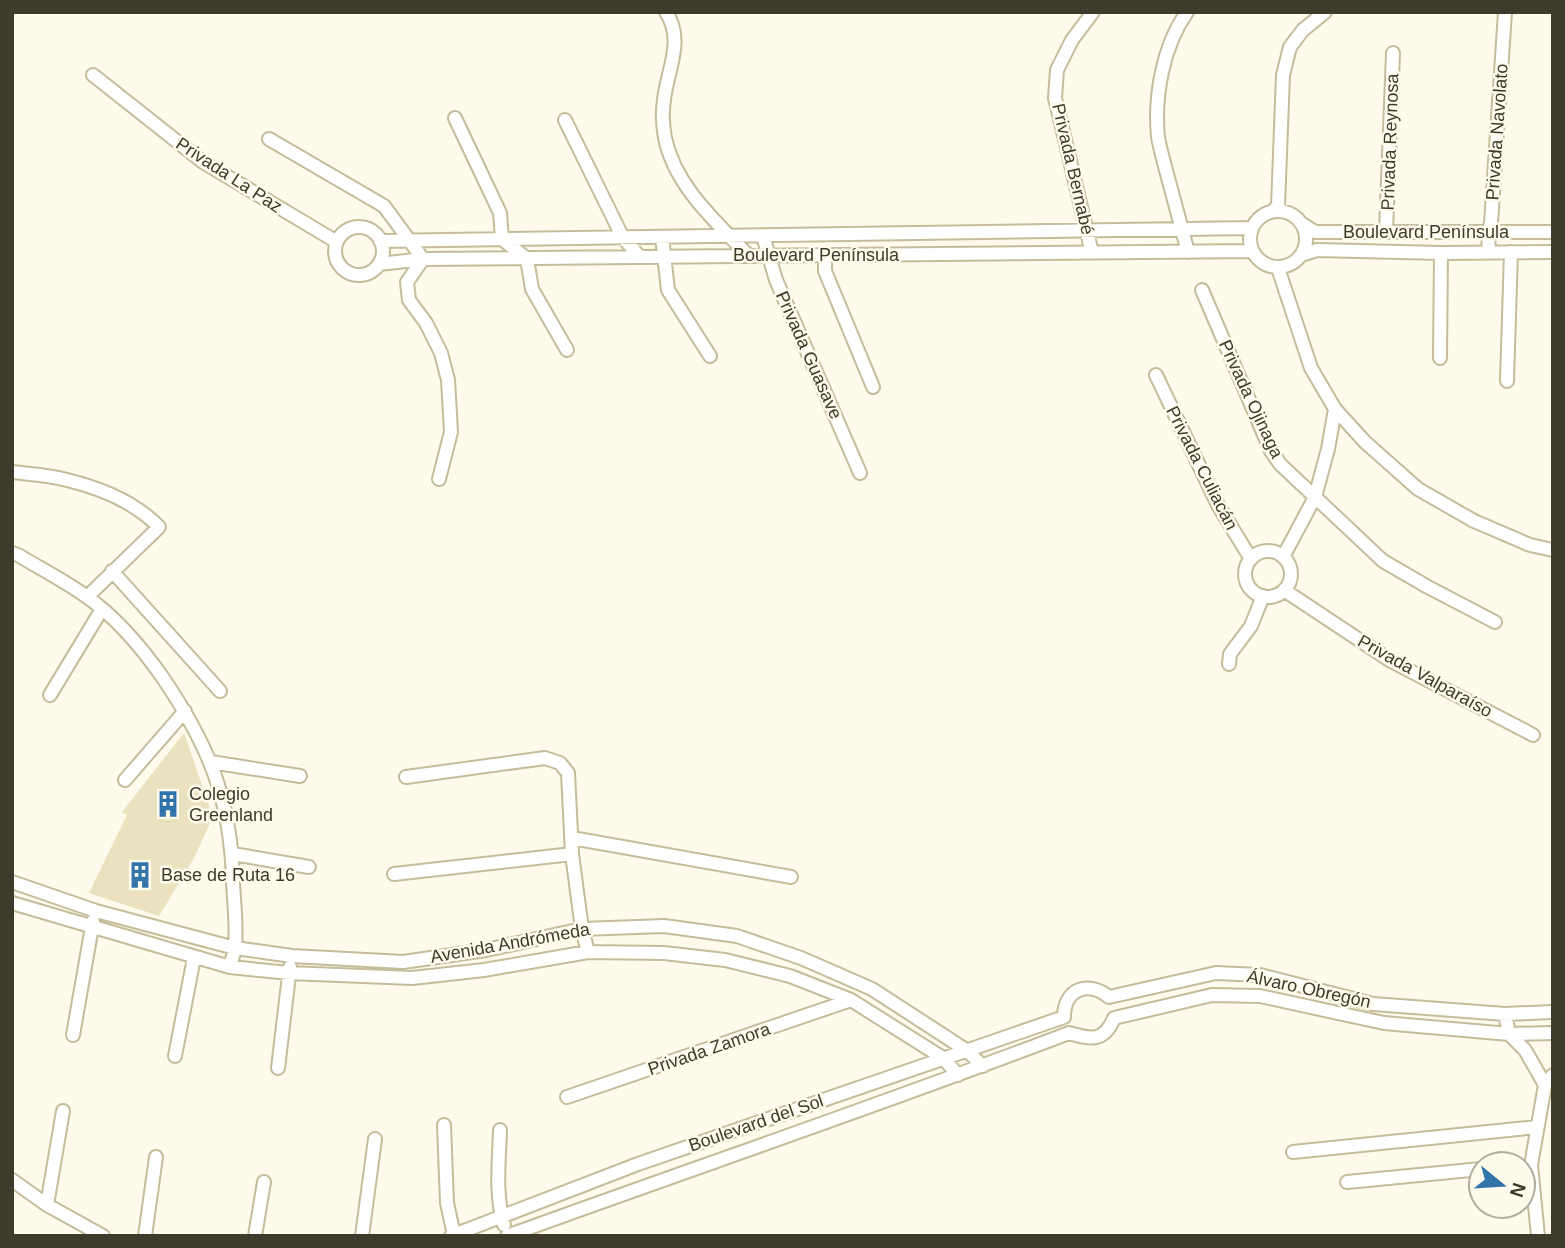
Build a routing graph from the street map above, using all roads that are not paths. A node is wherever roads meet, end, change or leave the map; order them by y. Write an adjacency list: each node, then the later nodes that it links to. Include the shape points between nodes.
1 (666, 12): 19 (street, via 675,34 663,102 671,160 685,186)
2 (1093, 12): 15 (street, Privada Bernabé, via 1057,70 1055,98)
3 (1187, 12): 14 (street, via 1170,45 1158,107 1158,138)
4 (1325, 12): 11 (street, via 1290,47 1285,66 1278,206)
5 (1505, 12): 17 (street, Privada Navolato)
6 (1393, 53): 16 (street, Privada Reynosa)
7 (93, 75): 26 (street, Privada La Paz, via 202,162)
8 (455, 118): 23 (street, via 500,213)
9 (565, 120): 22 (street)
10 (270, 139): 24 (street, via 384,206)
11 (1273, 211): 12 (street, via 1292,214); 13 (street)
12 (1301, 223): 16 (street, Boulevard Península, via 1315,232); 36 (street, via 1306,237)
13 (1252, 228): 14 (street, Boulevard Península); 27 (street)
14 (1181, 229): 15 (street, Boulevard Península); 28 (street)
15 (1087, 231): 20 (street, Boulevard Península); 32 (street, Privada Bernabé)
16 (1385, 232): 17 (street, Boulevard Península)
17 (1488, 232): 18 (street, Boulevard Península); 29 (street, Privada Navolato)
18 (1553, 232)
19 (729, 236): 20 (street, Boulevard Península); 21 (street, Boulevard Península); 34 (street)
20 (763, 236): 37 (street, Privada Guasave)
21 (662, 237): 22 (street, Boulevard Península); 39 (street)
22 (623, 238): 23 (street, Boulevard Península); 38 (street)
23 (502, 239): 24 (street, Boulevard Península); 41 (street)
24 (410, 240): 25 (street, Boulevard Península); 40 (street)
25 (380, 241): 26 (street, via 370,230 355,228); 42 (street)
26 (337, 242): 42 (street, via 336,257 344,270 367,274)
27 (1252, 251): 28 (street, Boulevard Península); 43 (street, via 1260,262)
28 (1188, 252): 32 (street, Boulevard Península)
29 (1489, 252): 30 (street, Boulevard Península); 33 (street, Boulevard Península)
30 (1511, 252): 31 (street, Boulevard Península); 49 (street)
31 (1553, 252)
32 (1092, 253): 35 (street, Boulevard Península)
33 (1441, 253): 36 (street, Boulevard Península, via 1317,250); 47 (street)
34 (748, 255): 37 (street, Boulevard Península); 39 (street, Boulevard Península)
35 (825, 255): 37 (street, Boulevard Península); 50 (street, via 825,271)
36 (1301, 255): 43 (street)
37 (769, 256): 53 (street, Privada Guasave, via 775,280)
38 (640, 257): 39 (street, Boulevard Península); 41 (street, Boulevard Península)
39 (664, 257): 46 (street, via 668,290)
40 (423, 259): 41 (street, Boulevard Península); 42 (street, Boulevard Península); 54 (street, via 407,282 409,300 441,353 448,380 451,432)
41 (527, 259): 45 (street, via 532,289)
42 (379, 264)
43 (1278, 268): 51 (street, via 1311,368)
44 (1202, 290): 55 (street, Privada Ojinaga, via 1271,451)
45 (567, 349)
46 (710, 356)
47 (1440, 358)
48 (1156, 375): 59 (street, Privada Culiacán, via 1219,505)
49 (1507, 381)
50 (873, 387)
51 (1335, 409): 55 (street); 56 (street, via 1418,489 1474,522)
52 (12, 472): 60 (street, via 65,479 108,493 149,517 159,527)
53 (860, 473)
54 (439, 479)
55 (1315, 497): 57 (street); 65 (street, Privada Ojinaga, via 1383,561)
56 (1553, 550)
57 (1283, 557): 59 (street, via 1270,551); 61 (street, via 1290,577)
58 (14, 558): 63 (street)
59 (1251, 559): 62 (street, via 1246,581)
60 (112, 571): 63 (street); 67 (street)
61 (1284, 590): 62 (street); 70 (street, Privada Valparaíso, via 1391,661)
62 (1263, 596): 66 (street, via 1251,626 1230,654)
63 (87, 597): 64 (street)
64 (102, 608): 68 (street); 69 (street, via 142,649)
65 (1495, 622)
66 (1229, 664)
67 (220, 691)
68 (50, 695)
69 (186, 711): 71 (street); 74 (street)
70 (1533, 735)
71 (211, 762): 72 (street); 76 (street)
72 (300, 776)
73 (406, 777): 75 (street, via 545,758 559,763 568,773)
74 (125, 780)
75 (572, 838): 77 (street); 80 (street)
76 (233, 854): 78 (street); 86 (street)
77 (572, 854): 79 (street); 85 (street)
78 (309, 867)
79 (394, 874)
80 (791, 877)
81 (12, 882): 83 (street, Avenida Andrómeda)
82 (12, 903): 84 (street, Avenida Andrómeda)
83 (96, 911): 84 (street); 86 (street, Avenida Andrómeda)
84 (92, 926): 89 (street, Avenida Andrómeda); 99 (street)
85 (582, 929): 87 (street); 88 (street, Avenida Andrómeda, via 403,962); 100 (street, Avenida Andrómeda, via 664,926 737,936 873,989)
86 (235, 947): 88 (street, Avenida Andrómeda); 90 (street)
87 (588, 952): 91 (street, Avenida Andrómeda, via 412,978); 92 (street, Avenida Andrómeda, via 725,960 790,976)
88 (292, 956): 91 (street)
89 (194, 958): 90 (street, Avenida Andrómeda); 101 (street)
90 (230, 967): 91 (street, Avenida Andrómeda)
91 (289, 974): 104 (street)
92 (851, 1000): 102 (street, Avenida Andrómeda); 107 (street, Privada Zamora)
93 (1553, 1012): 94 (street, Álvaro Obregón)
94 (1505, 1014): 95 (street, Álvaro Obregón, via 1373,1004 1260,975 1216,973 1109,998 1100,990 1085,988 1071,995); 98 (street)
95 (1064, 1017): 100 (street, Boulevard del Sol)
96 (1114, 1018): 98 (street, Álvaro Obregón, via 1212,995 1260,996 1384,1023); 103 (street, Boulevard del Sol, via 1111,1027 1097,1037 1069,1033)
97 (1553, 1033): 98 (street, Álvaro Obregón)
98 (1509, 1034): 106 (street)
99 (73, 1035)
100 (967, 1051): 102 (street, Boulevard del Sol); 103 (street, Avenida Andrómeda)
101 (175, 1056)
102 (943, 1058): 105 (street, Avenida Andrómeda); 121 (street, Boulevard del Sol, via 638,1164)
103 (983, 1066): 105 (street, Boulevard del Sol)
104 (278, 1068)
105 (958, 1075): 127 (street, Boulevard del Sol)
106 (1549, 1080): 110 (street)
107 (567, 1097)
108 (63, 1111): 120 (street)
109 (444, 1125): 122 (street)
110 (1537, 1127): 113 (street); 114 (street)
111 (500, 1130): 121 (street)
112 (375, 1139): 126 (street)
113 (1531, 1150)
114 (1293, 1152)
115 (156, 1157): 124 (street)
116 (1467, 1170): 119 (street)
117 (12, 1180): 120 (street)
118 (264, 1182): 125 (street)
119 (1348, 1182)
120 (47, 1205): 123 (street)
121 (502, 1217): 122 (street, Boulevard del Sol); 127 (street)
122 (452, 1235)
123 (103, 1236)
124 (145, 1236)
125 (255, 1236)
126 (362, 1236)
127 (507, 1236)

